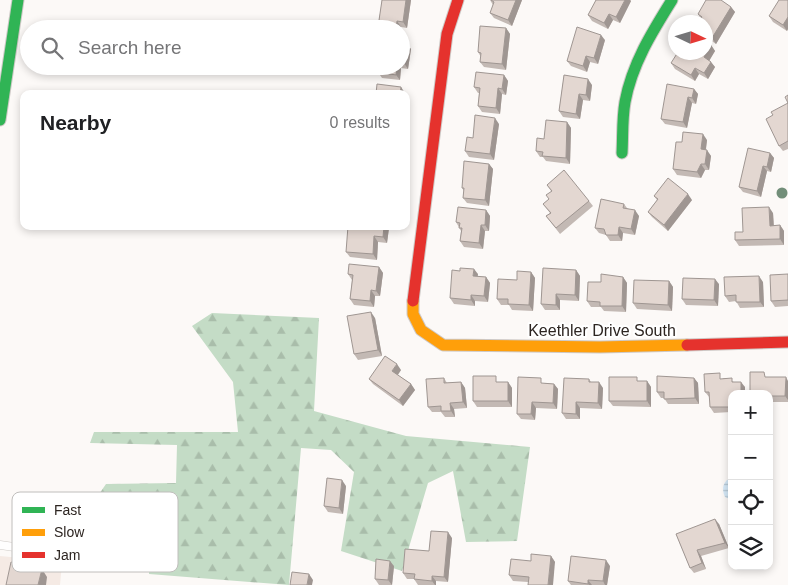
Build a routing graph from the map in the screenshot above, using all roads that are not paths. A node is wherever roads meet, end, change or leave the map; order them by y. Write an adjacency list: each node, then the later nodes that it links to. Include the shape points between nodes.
1 (18, 0): 4 (street)
2 (458, 0): 6 (street, Keethler Drive South, via 448,34 413,296 413,314 421,330 443,346 600,347)
3 (672, 0): 5 (street, via 634,67 625,102)
4 (0, 120)
5 (622, 153)
6 (788, 342)
7 (1, 545): 8 (lane)
8 (0, 554)

